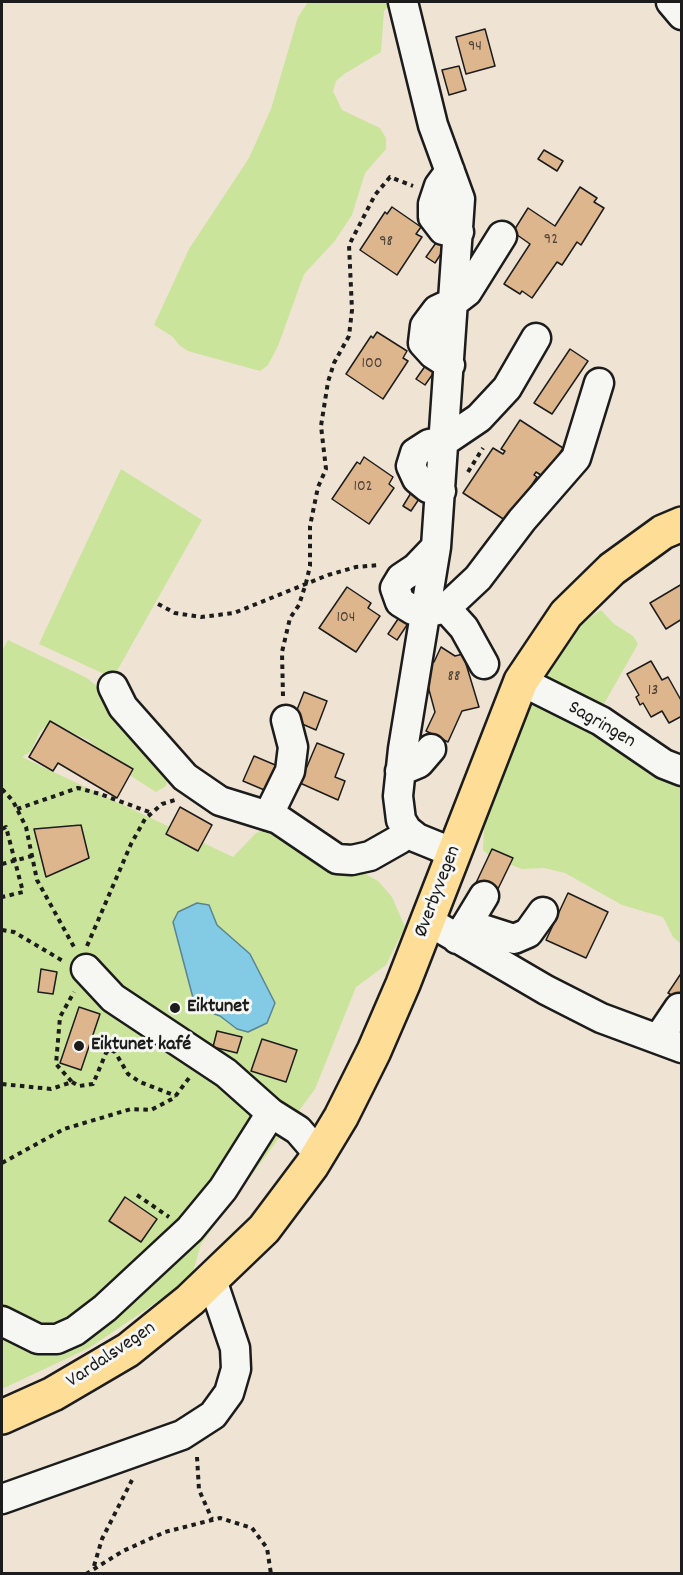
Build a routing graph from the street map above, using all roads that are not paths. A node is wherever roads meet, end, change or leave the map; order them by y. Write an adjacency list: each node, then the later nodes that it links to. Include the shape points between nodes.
1 (404, 2): 4 (street, via 433,125)
2 (671, 2): 3 (street)
3 (681, 15)
4 (450, 171): 5 (street, via 460,199); 5 (street, via 436,195 433,217 443,230)
5 (459, 232): 7 (street)
6 (502, 236): 7 (street, via 467,292)
7 (454, 302): 10 (street)
8 (536, 338): 10 (street, via 507,388 479,418)
9 (599, 383): 13 (street, via 576,458 478,578)
10 (445, 441): 12 (street)
11 (681, 524): 15 (main road, Øverbyvegen, via 612,568 566,614)
12 (436, 547): 13 (street); 13 (street, via 395,588 400,602 413,610)
13 (436, 610): 14 (street, via 464,628); 19 (street)
14 (484, 664)
15 (521, 681): 20 (street, Sagringen, via 601,722 663,764); 23 (main road, Øverbyvegen)
16 (113, 687): 21 (street, via 123,707 177,769 208,795)
17 (286, 720): 21 (street, via 293,747 290,771)
18 (431, 749): 19 (street, via 419,764)
19 (400, 771): 22 (street, via 398,796 401,820)
20 (681, 771)
21 (268, 816): 22 (street, via 344,860 370,856)
22 (407, 830): 23 (street)
23 (454, 853): 26 (main road, Øverbyvegen)
24 (484, 896): 27 (street)
25 (543, 912): 27 (street, via 528,933 514,939)
26 (428, 921): 27 (street); 32 (main road, Øverbyvegen, via 374,1051 341,1117)
27 (462, 931): 30 (street, via 546,990 601,1018)
28 (86, 969): 31 (street, via 113,998 226,1073)
29 (679, 1008): 30 (street)
30 (670, 1043)
31 (271, 1113): 32 (street, via 298,1130); 34 (street, via 223,1190 190,1229 105,1308 75,1331 57,1339 38,1339)
32 (317, 1152): 33 (main road, Øverbyvegen, via 312,1165 264,1229)
33 (212, 1280): 35 (main road, Vardalsvegen, via 157,1327 96,1371); 36 (street, via 235,1348 236,1369 229,1393 213,1415 195,1428)
34 (2, 1321)
35 (2, 1417)
36 (2, 1499)

